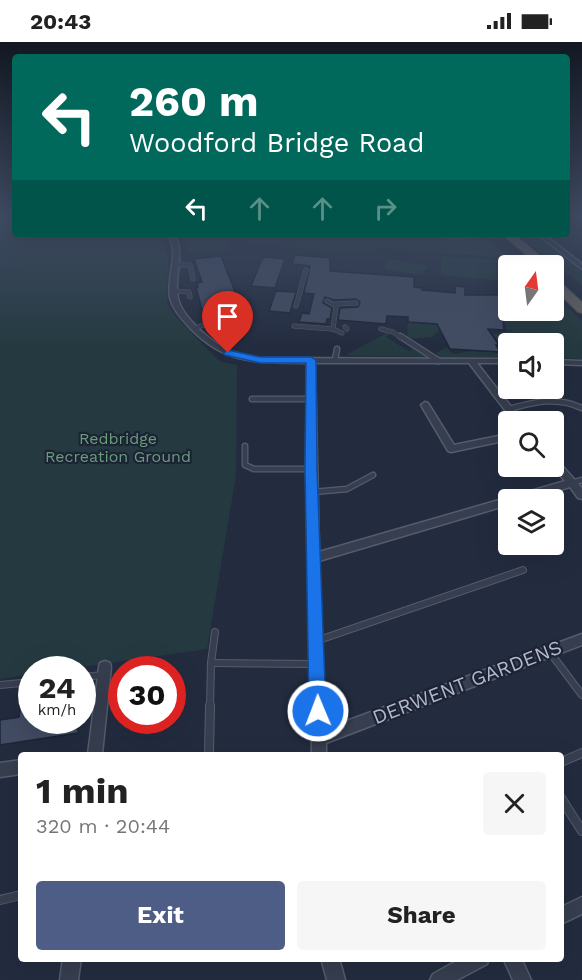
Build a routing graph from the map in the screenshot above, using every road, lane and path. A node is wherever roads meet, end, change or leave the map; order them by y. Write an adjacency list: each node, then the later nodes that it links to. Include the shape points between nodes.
1 (175, 260): 2 (street)
2 (175, 265): 4 (lane, via 190,265); 6 (street)
3 (306, 270): 13 (lane)
4 (193, 279)
5 (564, 279): 8 (highway)
6 (174, 291): 9 (lane, via 189,292); 17 (street, via 178,308)
7 (564, 292): 14 (highway)
8 (582, 294)
9 (190, 297)
10 (327, 301): 12 (lane)
11 (356, 303): 12 (lane)
12 (335, 304): 18 (lane)
13 (296, 306)
14 (582, 309)
15 (213, 321): 17 (lane)
16 (294, 326): 18 (lane)
17 (196, 328): 22 (street, via 216,347 236,356)
18 (334, 328): 20 (lane)
19 (381, 329): 24 (lane, via 393,332)
20 (342, 333)
21 (337, 349): 23 (lane)
22 (311, 360): 23 (street); 30 (street)
23 (335, 360): 24 (street)
24 (439, 361): 25 (street)
25 (471, 361): 26 (street); 33 (street)
26 (498, 361)
27 (564, 362): 28 (street)
28 (582, 363)
29 (252, 399): 30 (lane)
30 (311, 399): 36 (street)
31 (425, 405): 34 (street, via 450,449)
32 (582, 408): 33 (lane, via 558,398)
33 (509, 409)
34 (498, 439)
35 (245, 446): 36 (lane, via 245,465 254,469)
36 (311, 469): 41 (street)
37 (564, 470): 39 (street)
38 (373, 475): 41 (lane, via 347,489)
39 (577, 481): 40 (street); 42 (street)
40 (550, 489)
41 (312, 492): 44 (street)
42 (582, 495)
43 (498, 504): 44 (street)
44 (314, 558): 48 (street)
45 (524, 570): 48 (lane)
46 (215, 632): 50 (lane)
47 (582, 639): 49 (street, DERWENT GARDENS)
48 (316, 641): 51 (street)
49 (549, 651): 56 (lane); 57 (street, DERWENT GARDENS, via 326,736)
50 (211, 663): 51 (lane); 59 (lane)
51 (316, 664): 57 (street)
52 (105, 671): 53 (lane); 58 (street)
53 (96, 673)
54 (18, 683): 55 (lane)
55 (0, 685)
56 (582, 695)
57 (318, 735): 60 (street)
58 (94, 752)
59 (209, 752)
60 (319, 752)
61 (582, 753): 62 (lane)
62 (564, 761)
63 (18, 767): 64 (street)
64 (0, 770)
65 (564, 803): 66 (lane)
66 (582, 831)
67 (18, 896): 68 (lane)
68 (0, 900)
69 (582, 905): 70 (street)
70 (564, 914)
71 (71, 962): 75 (street)
72 (331, 962): 76 (street)
73 (473, 962): 77 (street)
74 (513, 962): 78 (street)
75 (69, 980)
76 (336, 980)
77 (439, 980)
78 (522, 980)

